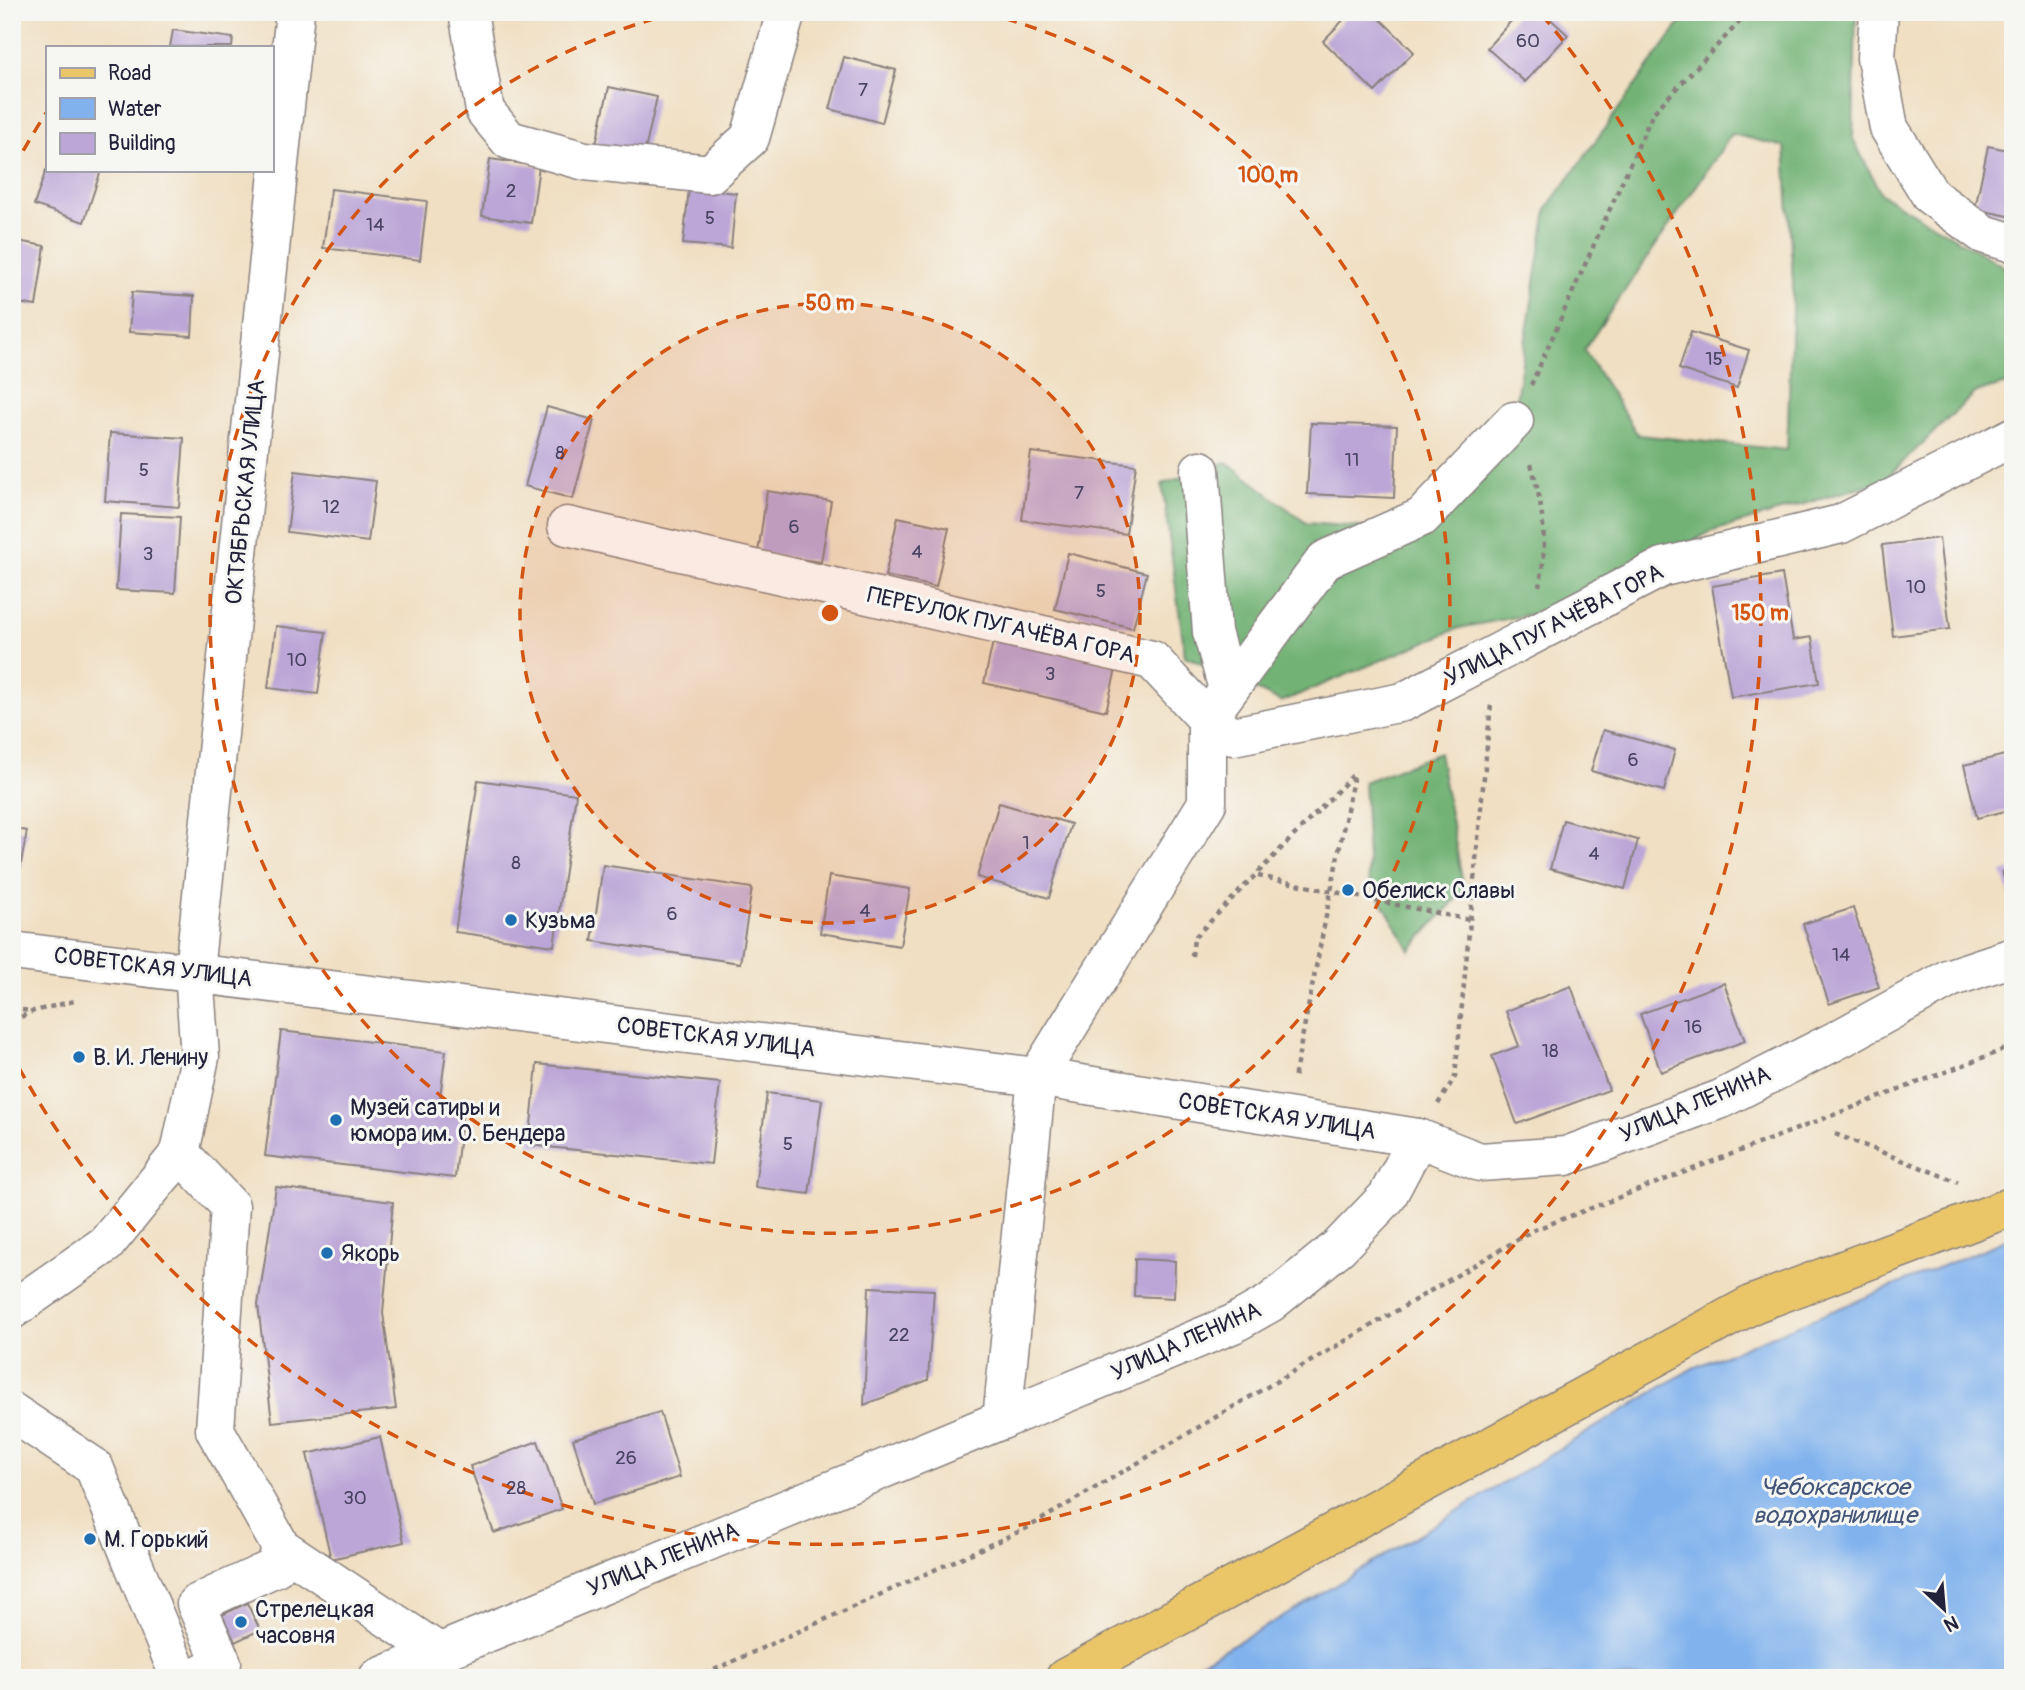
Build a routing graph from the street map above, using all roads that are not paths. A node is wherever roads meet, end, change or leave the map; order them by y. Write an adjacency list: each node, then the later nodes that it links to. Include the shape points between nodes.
1 (295, 12): 13 (street, ОКТЯБРЬСКАЯ УЛИЦА)
2 (468, 12): 3 (street, via 485,111 509,140 585,161 710,174 750,138)
3 (786, 12)
4 (1879, 12): 5 (street, via 1876,58 1889,128 1931,196 1983,234)
5 (2013, 243)
6 (1514, 421): 10 (street, via 1422,517 1325,559)
7 (2013, 437): 10 (street, УЛИЦА ПУГАЧЁВА ГОРА, via 1842,524 1663,567 1403,702 1233,736)
8 (1200, 470): 10 (street)
9 (567, 526): 10 (street, ПЕРЕУЛОК ПУГАЧЁВА ГОРА, via 1152,660)
10 (1218, 704): 14 (street, via 1207,803)
11 (12, 951): 13 (street, СОВЕТСКАЯ УЛИЦА)
12 (2013, 957): 15 (street, УЛИЦА ЛЕНИНА, via 1950,978 1721,1098 1566,1156 1480,1162)
13 (194, 971): 14 (street, СОВЕТСКАЯ УЛИЦА); 16 (street, ОКТЯБРЬСКАЯ УЛИЦА, via 200,1057)
14 (1037, 1077): 15 (street, СОВЕТСКАЯ УЛИЦА); 20 (street)
15 (1418, 1138): 20 (street, УЛИЦА ЛЕНИНА, via 1387,1197 1339,1247 1270,1303 1233,1324)
16 (180, 1153): 18 (street, via 106,1244); 21 (street, via 230,1206 215,1430)
17 (2013, 1206): 26 (main road, via 1753,1304)
18 (12, 1308)
19 (12, 1412): 23 (street, via 94,1467)
20 (1002, 1420): 22 (street, УЛИЦА ЛЕНИНА)
21 (281, 1547): 22 (street); 24 (street, via 276,1567 196,1604 222,1663)
22 (437, 1651): 25 (street, УЛИЦА ЛЕНИНА)
23 (180, 1678)
24 (192, 1678)
25 (378, 1678)
26 (1065, 1678)

